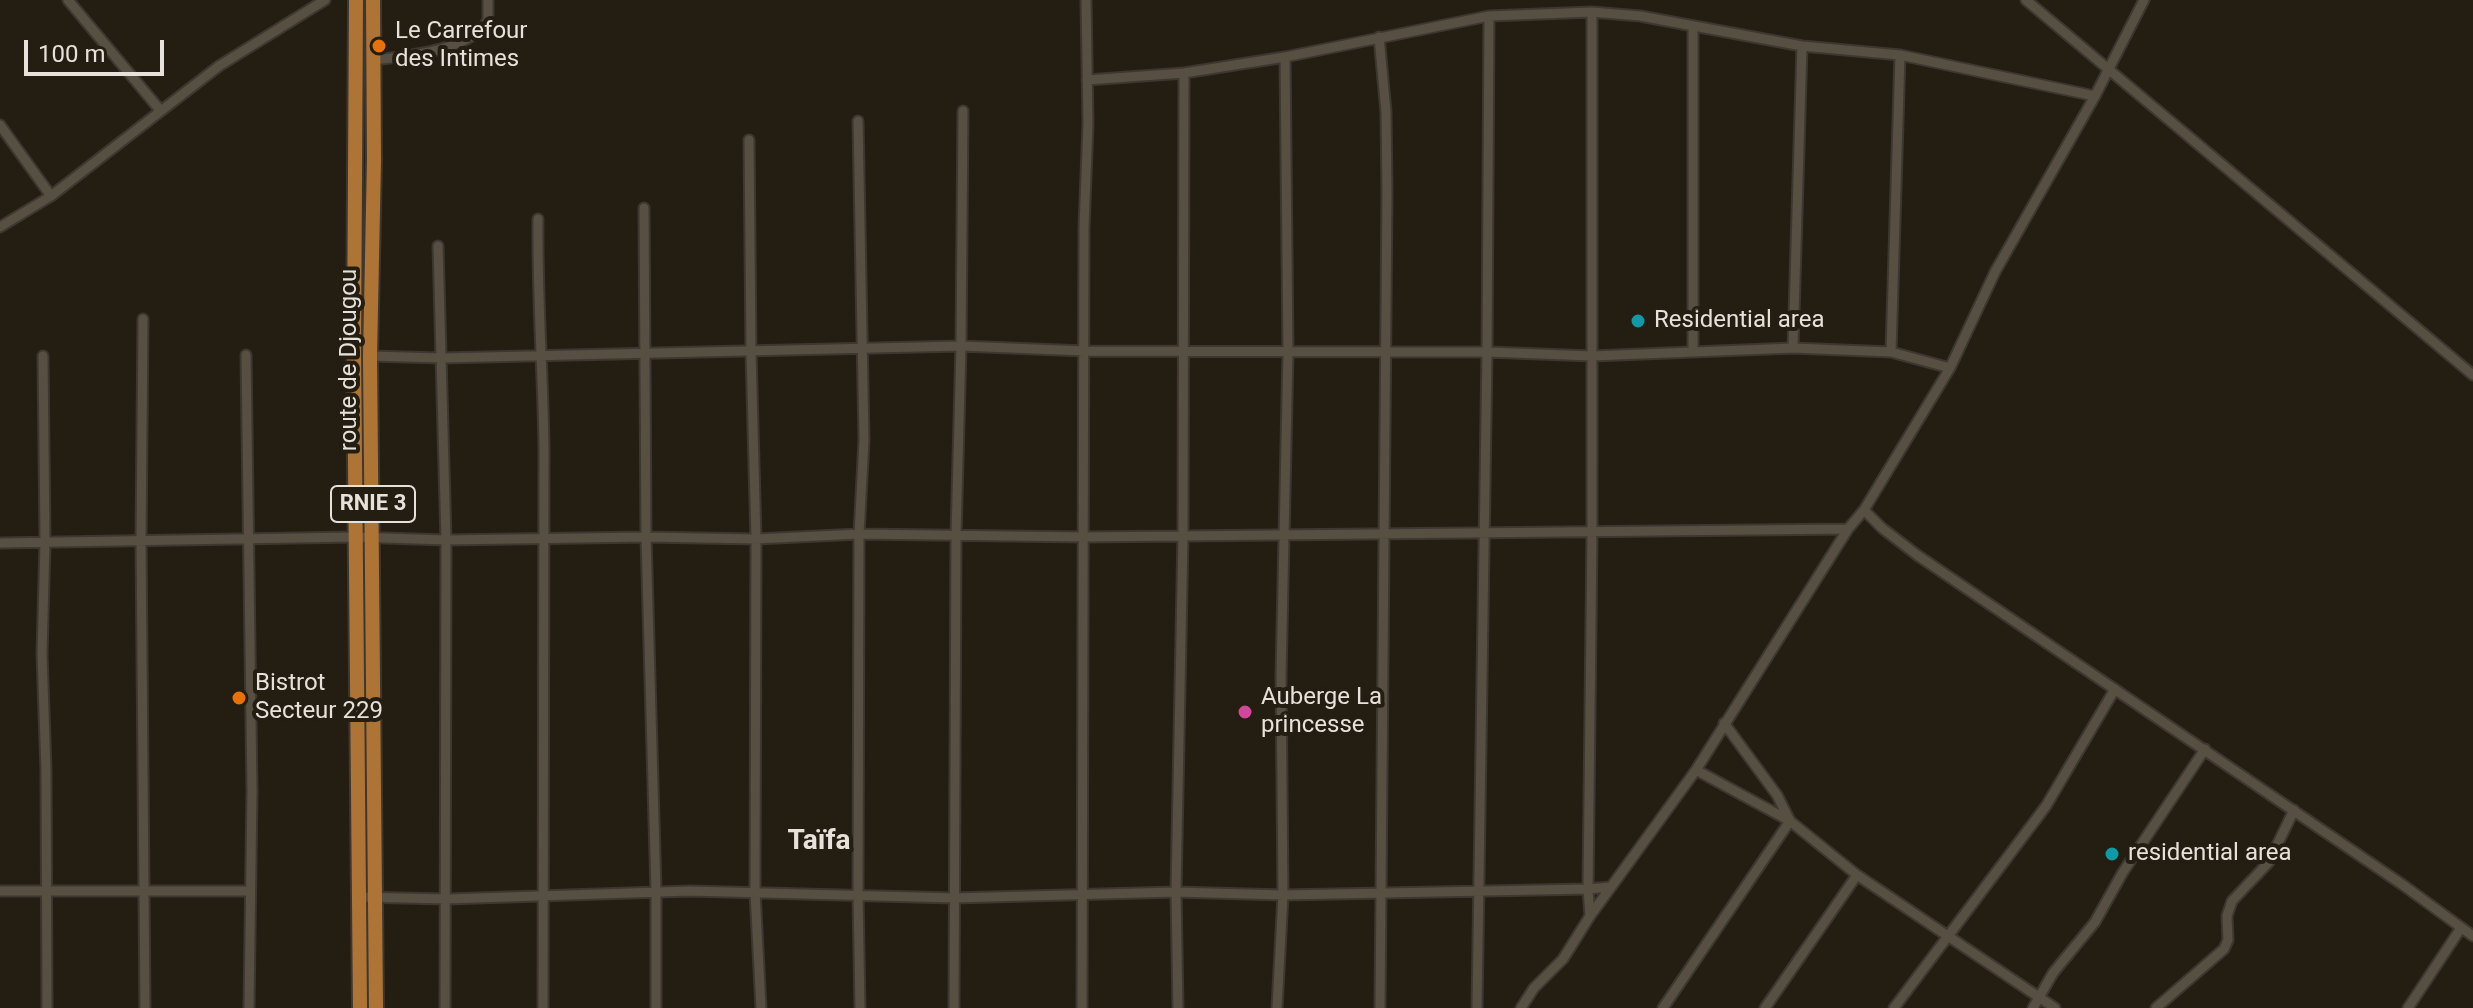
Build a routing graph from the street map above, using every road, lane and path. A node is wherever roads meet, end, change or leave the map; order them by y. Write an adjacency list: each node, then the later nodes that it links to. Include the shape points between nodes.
1 (68, 0): 21 (street)
2 (325, 0): 21 (street)
3 (373, 0): 16 (highway, route de Djougou / RNIE 3)
4 (488, 0): 16 (street, via 488,20 473,36)
5 (1086, 0): 19 (street)
6 (2026, 0): 17 (street)
7 (2144, 0): 17 (street)
8 (355, 1): 61 (highway, route de Djougou / RNIE 3)
9 (1592, 12): 10 (street); 11 (street); 48 (street)
10 (1489, 16): 12 (street); 41 (street)
11 (1693, 27): 13 (street); 35 (street)
12 (1379, 37): 15 (street); 40 (street, via 1386,112)
13 (1802, 46): 14 (street); 33 (street)
14 (1900, 55): 20 (street); 42 (street)
15 (1285, 57): 18 (street); 39 (street)
16 (374, 60): 47 (highway, route de Djougou / RNIE 3)
17 (2107, 70): 20 (street); 51 (street)
18 (1184, 73): 19 (street); 38 (street)
19 (1087, 80): 36 (street)
20 (2095, 96): 50 (street, via 1995,272)
21 (160, 110): 26 (street)
22 (963, 111): 32 (street)
23 (858, 121): 34 (street)
24 (0, 125): 26 (street)
25 (749, 140): 37 (street)
26 (51, 196): 29 (street)
27 (644, 208): 45 (street)
28 (538, 219): 44 (street)
29 (0, 227)
30 (438, 246): 49 (street)
31 (143, 319): 68 (street)
32 (961, 346): 34 (street); 36 (street); 60 (street)
33 (1793, 348): 35 (street); 42 (street)
34 (862, 349): 37 (street); 57 (street)
35 (1693, 350): 48 (street)
36 (1085, 351): 38 (street); 63 (street)
37 (751, 352): 45 (street); 67 (street)
38 (1183, 352): 39 (street); 58 (street)
39 (1288, 352): 40 (street); 59 (street)
40 (1386, 352): 41 (street); 55 (street)
41 (1487, 352): 48 (street); 54 (street)
42 (1891, 352): 50 (street)
43 (246, 355): 66 (street)
44 (543, 355): 45 (street); 49 (street); 65 (street)
45 (645, 355): 62 (street)
46 (43, 356): 70 (street)
47 (370, 356): 49 (street); 64 (highway, route de Djougou / RNIE 3)
48 (1592, 356): 56 (street)
49 (441, 358): 69 (street)
50 (1950, 368): 52 (street)
51 (2473, 375)
52 (1864, 510): 53 (street); 72 (street, via 1917,555)
53 (1848, 529): 56 (street); 73 (street)
54 (1484, 531): 55 (street); 56 (street); 85 (street)
55 (1384, 532): 59 (street); 89 (street)
56 (1592, 533): 80 (street)
57 (859, 534): 60 (street); 67 (street); 94 (street)
58 (1183, 534): 59 (street); 63 (street); 88 (street)
59 (1283, 534): 92 (street)
60 (956, 535): 63 (street); 96 (street)
61 (355, 537): 64 (street); 66 (street); 95 (highway, route de Djougou / RNIE 3)
62 (646, 537): 65 (street); 67 (street); 84 (street)
63 (1084, 537): 91 (street)
64 (374, 538): 69 (street); 93 (highway, route de Djougou / RNIE 3)
65 (544, 538): 69 (street); 90 (street)
66 (247, 539): 68 (street); 83 (street)
67 (756, 539): 87 (street)
68 (141, 540): 70 (street); 86 (street)
69 (446, 540): 97 (street)
70 (45, 542): 71 (street); 81 (street)
71 (0, 543)
72 (2115, 689): 74 (street); 100 (street, via 2046,806)
73 (1724, 723): 75 (street); 77 (street)
74 (2205, 749): 76 (street); 102 (street, via 2095,922)
75 (1696, 770): 77 (street); 79 (street)
76 (2294, 810): 99 (street); 125 (street, via 2269,862 2232,901 2224,949)
77 (1790, 821): 78 (street); 120 (street)
78 (1857, 875): 100 (street); 121 (street)
79 (1611, 887): 80 (street); 98 (street)
80 (1588, 889): 85 (street); 98 (street)
81 (47, 890): 82 (street); 86 (street); 103 (street)
82 (0, 891)
83 (249, 891): 86 (street); 105 (street)
84 (656, 891): 87 (street); 90 (street); 110 (street)
85 (1479, 891): 89 (street); 118 (street)
86 (145, 892): 104 (street)
87 (755, 892): 94 (street); 111 (street)
88 (1176, 892): 91 (street); 92 (street); 115 (street)
89 (1380, 892): 92 (street); 117 (street)
90 (543, 895): 97 (street); 109 (street)
91 (1083, 895): 96 (street); 114 (street)
92 (1283, 895): 116 (street)
93 (376, 896): 95 (street); 97 (street); 107 (highway, route de Djougou / RNIE 3)
94 (858, 896): 96 (street); 112 (street)
95 (359, 897): 106 (highway, route de Djougou / RNIE 3)
96 (954, 898): 113 (street)
97 (447, 899): 108 (street)
98 (1590, 916): 119 (street, via 1563,959)
99 (2461, 928): 101 (street); 126 (street)
100 (1947, 935): 102 (street); 122 (street)
101 (2473, 936)
102 (2039, 997): 123 (street); 124 (street)
103 (47, 1008)
104 (145, 1008)
105 (249, 1008)
106 (360, 1008)
107 (376, 1008)
108 (445, 1008)
109 (543, 1008)
110 (656, 1008)
111 (761, 1008)
112 (860, 1008)
113 (954, 1008)
114 (1082, 1008)
115 (1178, 1008)
116 (1277, 1008)
117 (1380, 1008)
118 (1477, 1008)
119 (1521, 1008)
120 (1663, 1008)
121 (1765, 1008)
122 (1894, 1008)
123 (2033, 1008)
124 (2055, 1008)
125 (2156, 1008)
126 (2408, 1008)

